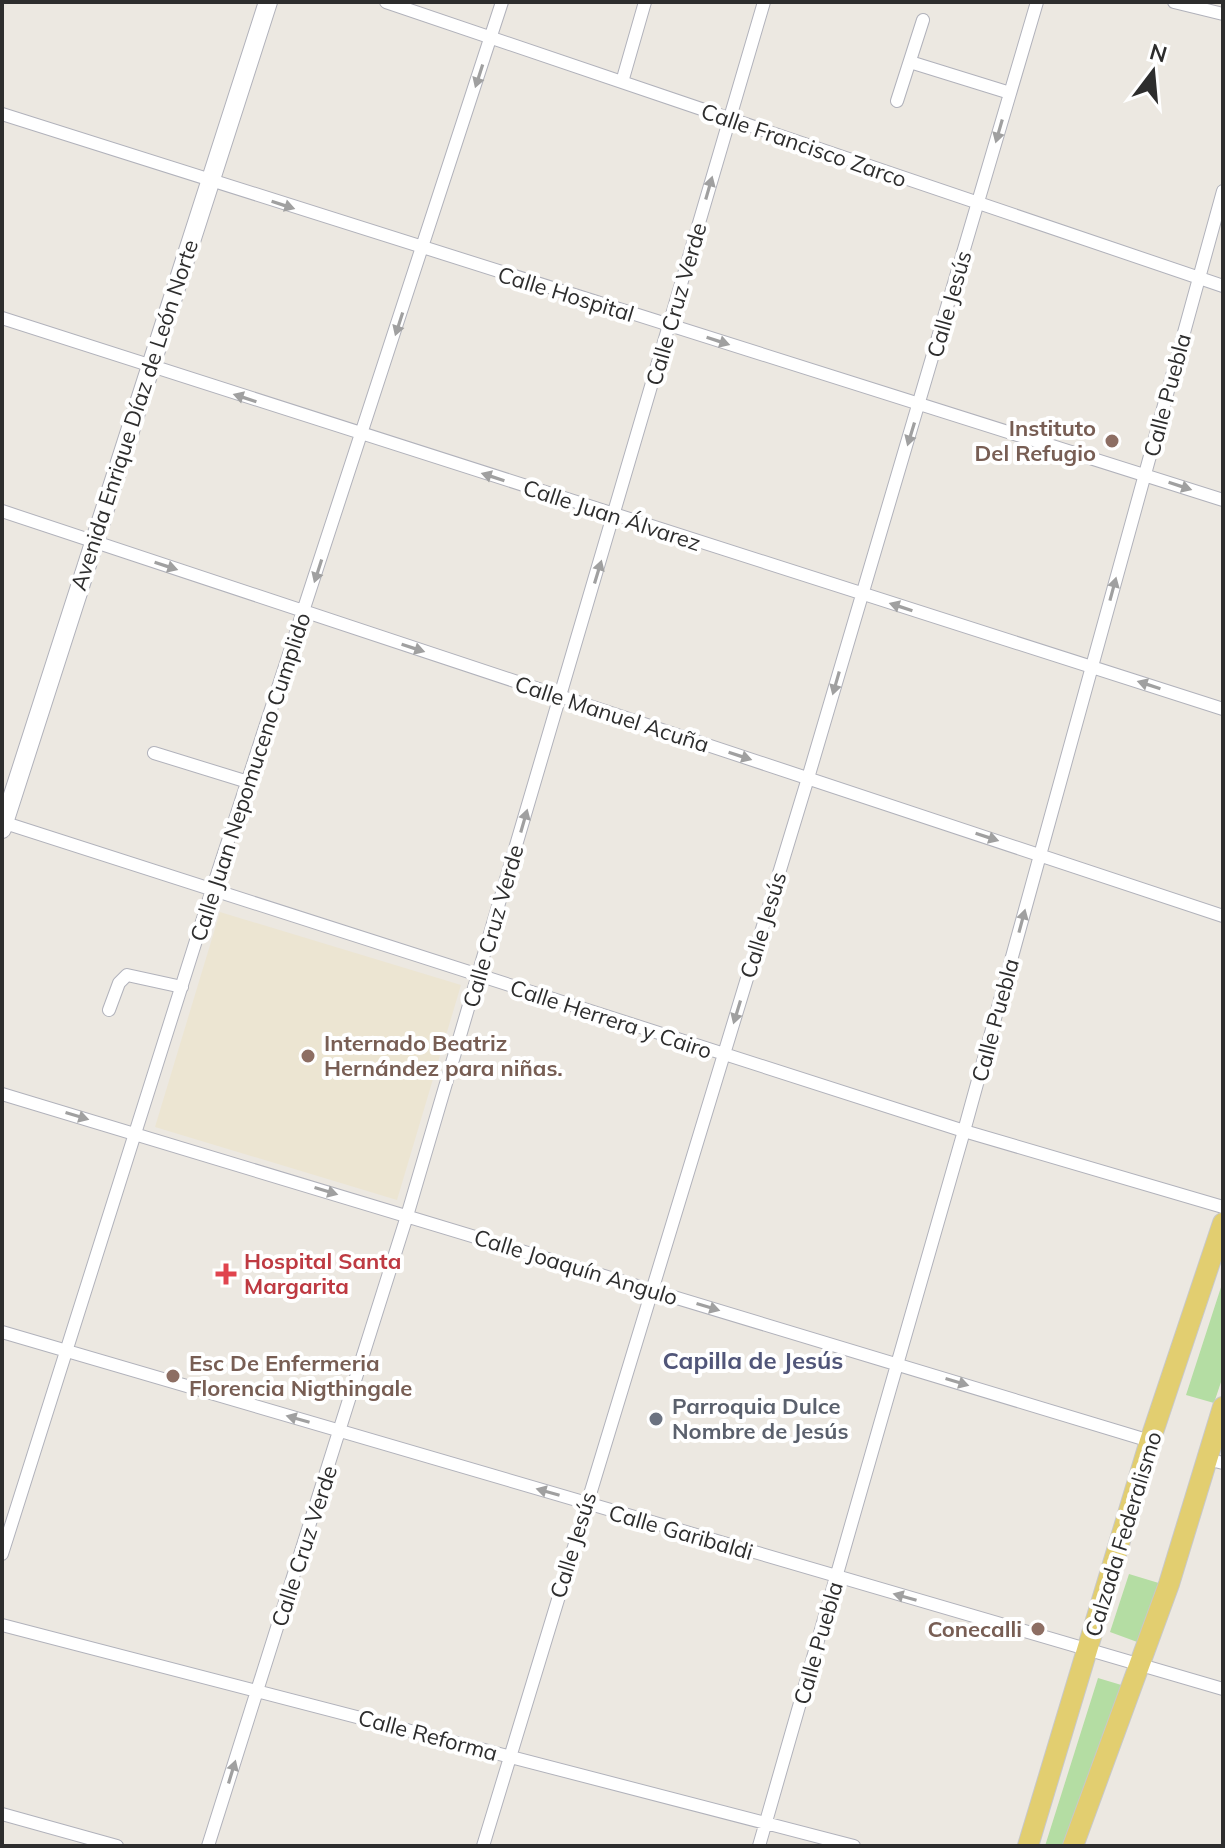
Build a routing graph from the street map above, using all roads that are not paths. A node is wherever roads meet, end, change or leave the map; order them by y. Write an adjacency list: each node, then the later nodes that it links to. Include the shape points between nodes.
1 (268, 2): 17 (main road, Avenida Enrique Díaz de León Norte)
2 (386, 2): 10 (street, Calle Francisco Zarco)
3 (502, 2): 10 (street, Calle Juan Nepomuceno Cumplido)
4 (645, 2): 12 (street)
5 (764, 2): 16 (street, Calle Cruz Verde)
6 (1037, 2): 13 (street, Calle Jesús)
7 (1174, 2): 8 (street)
8 (1223, 14)
9 (923, 20): 11 (street)
10 (491, 38): 12 (street, Calle Francisco Zarco); 20 (street, Calle Juan Nepomuceno Cumplido, one-way to 20)
11 (910, 62): 13 (street); 14 (street)
12 (622, 82): 16 (street, Calle Francisco Zarco)
13 (1010, 93): 19 (street, Calle Jesús, one-way to 19)
14 (897, 101)
15 (2, 114): 17 (street, Calle Hospital)
16 (729, 119): 19 (street, Calle Francisco Zarco); 24 (street, Calle Cruz Verde, one-way to 16)
17 (209, 181): 20 (street, Calle Hospital, one-way to 20); 25 (main road, Avenida Enrique Díaz de León Norte)
18 (1223, 191): 21 (street, Calle Puebla)
19 (978, 204): 21 (street, Calle Francisco Zarco); 26 (street, Calle Jesús)
20 (424, 249): 24 (street, Calle Hospital); 27 (street, Calle Juan Nepomuceno Cumplido, one-way to 27)
21 (1199, 278): 22 (street, Calle Francisco Zarco); 28 (street, Calle Puebla)
22 (1223, 286)
23 (2, 318): 25 (street, Calle Juan Álvarez)
24 (669, 326): 26 (street, Calle Hospital, one-way to 26); 31 (street, Calle Cruz Verde)
25 (149, 367): 27 (street, Calle Juan Álvarez, one-way to 25); 32 (main road, Avenida Enrique Díaz de León Norte)
26 (920, 405): 28 (street, Calle Hospital); 33 (street, Calle Jesús, one-way to 33)
27 (362, 435): 31 (street, Calle Juan Álvarez, one-way to 27); 34 (street, Calle Juan Nepomuceno Cumplido, one-way to 34)
28 (1145, 475): 29 (street, Calle Hospital, one-way to 29); 35 (street, Calle Puebla, one-way to 28)
29 (1223, 500)
30 (2, 511): 32 (street, Calle Manuel Acuña)
31 (615, 516): 33 (street, Calle Juan Álvarez); 36 (street, Calle Cruz Verde, one-way to 31)
32 (92, 541): 34 (street, Calle Manuel Acuña, one-way to 34); 41 (main road, Avenida Enrique Díaz de León Norte)
33 (862, 594): 35 (street, Calle Juan Álvarez, one-way to 33); 39 (street, Calle Jesús, one-way to 39)
34 (304, 611): 36 (street, Calle Manuel Acuña, one-way to 36); 40 (street, Calle Juan Nepomuceno Cumplido)
35 (1092, 667): 37 (street, Calle Juan Álvarez, one-way to 35); 42 (street, Calle Puebla)
36 (561, 696): 39 (street, Calle Manuel Acuña, one-way to 39); 45 (street, Calle Cruz Verde, one-way to 36)
37 (1223, 709)
38 (154, 753): 40 (street)
39 (808, 778): 42 (street, Calle Manuel Acuña, one-way to 42); 48 (street, Calle Jesús, one-way to 48)
40 (248, 782): 43 (street, Calle Juan Nepomuceno Cumplido)
41 (3, 824): 43 (street, Calle Herrera y Cairo)
42 (1040, 855): 44 (street, Calle Manuel Acuña); 50 (street, Calle Puebla, one-way to 42)
43 (212, 890): 45 (street, Calle Herrera y Cairo); 46 (street, Calle Juan Nepomuceno Cumplido)
44 (1223, 916)
45 (478, 977): 48 (street, Calle Herrera y Cairo); 53 (street, Calle Cruz Verde)
46 (182, 987): 47 (street, via 127,975); 51 (street, Calle Juan Nepomuceno Cumplido)
47 (109, 1010)
48 (724, 1055): 50 (street, Calle Herrera y Cairo); 55 (street, Calle Jesús)
49 (2, 1094): 51 (street, Calle Joaquín Angulo, one-way to 51)
50 (964, 1131): 52 (street, Calle Herrera y Cairo); 58 (street, Calle Puebla)
51 (135, 1134): 53 (street, Calle Joaquín Angulo, one-way to 53); 57 (street, Calle Juan Nepomuceno Cumplido)
52 (1223, 1207)
53 (407, 1216): 55 (street, Calle Joaquín Angulo); 60 (street, Calle Cruz Verde)
54 (1223, 1223): 61 (main road, Calzada Federalismo)
55 (652, 1290): 58 (street, Calle Joaquín Angulo, one-way to 58); 63 (street, Calle Jesús)
56 (2, 1332): 57 (street, Calle Garibaldi)
57 (66, 1351): 60 (street, Calle Garibaldi, one-way to 57); 64 (street, Calle Juan Nepomuceno Cumplido)
58 (898, 1365): 61 (street, Calle Joaquín Angulo, one-way to 61); 65 (street, Calle Puebla)
59 (1223, 1407): 62 (main road)
60 (341, 1432): 63 (street, Calle Garibaldi, one-way to 60); 70 (street, Calle Cruz Verde)
61 (1150, 1441): 67 (main road, Calzada Federalismo)
62 (1215, 1461): 68 (main road)
63 (586, 1504): 65 (street, Calle Garibaldi); 71 (street, Calle Jesús)
64 (2, 1554)
65 (836, 1577): 67 (street, Calle Garibaldi, one-way to 65); 73 (street, Calle Puebla)
66 (2, 1625): 70 (street, Calle Reforma)
67 (1087, 1651): 68 (street, Calle Garibaldi); 79 (main road, Calzada Federalismo)
68 (1141, 1666): 69 (street, Calle Garibaldi); 80 (main road)
69 (1223, 1689)
70 (257, 1691): 71 (street, Calle Reforma); 75 (street, Calle Cruz Verde, one-way to 70)
71 (509, 1756): 73 (street, Calle Reforma); 76 (street, Calle Jesús)
72 (2, 1814): 74 (street)
73 (766, 1823): 77 (street, Calle Puebla); 78 (street, Calle Reforma)
74 (117, 1846)
75 (208, 1846)
76 (483, 1846)
77 (759, 1846)
78 (854, 1846)
79 (1028, 1846)
80 (1073, 1846)

